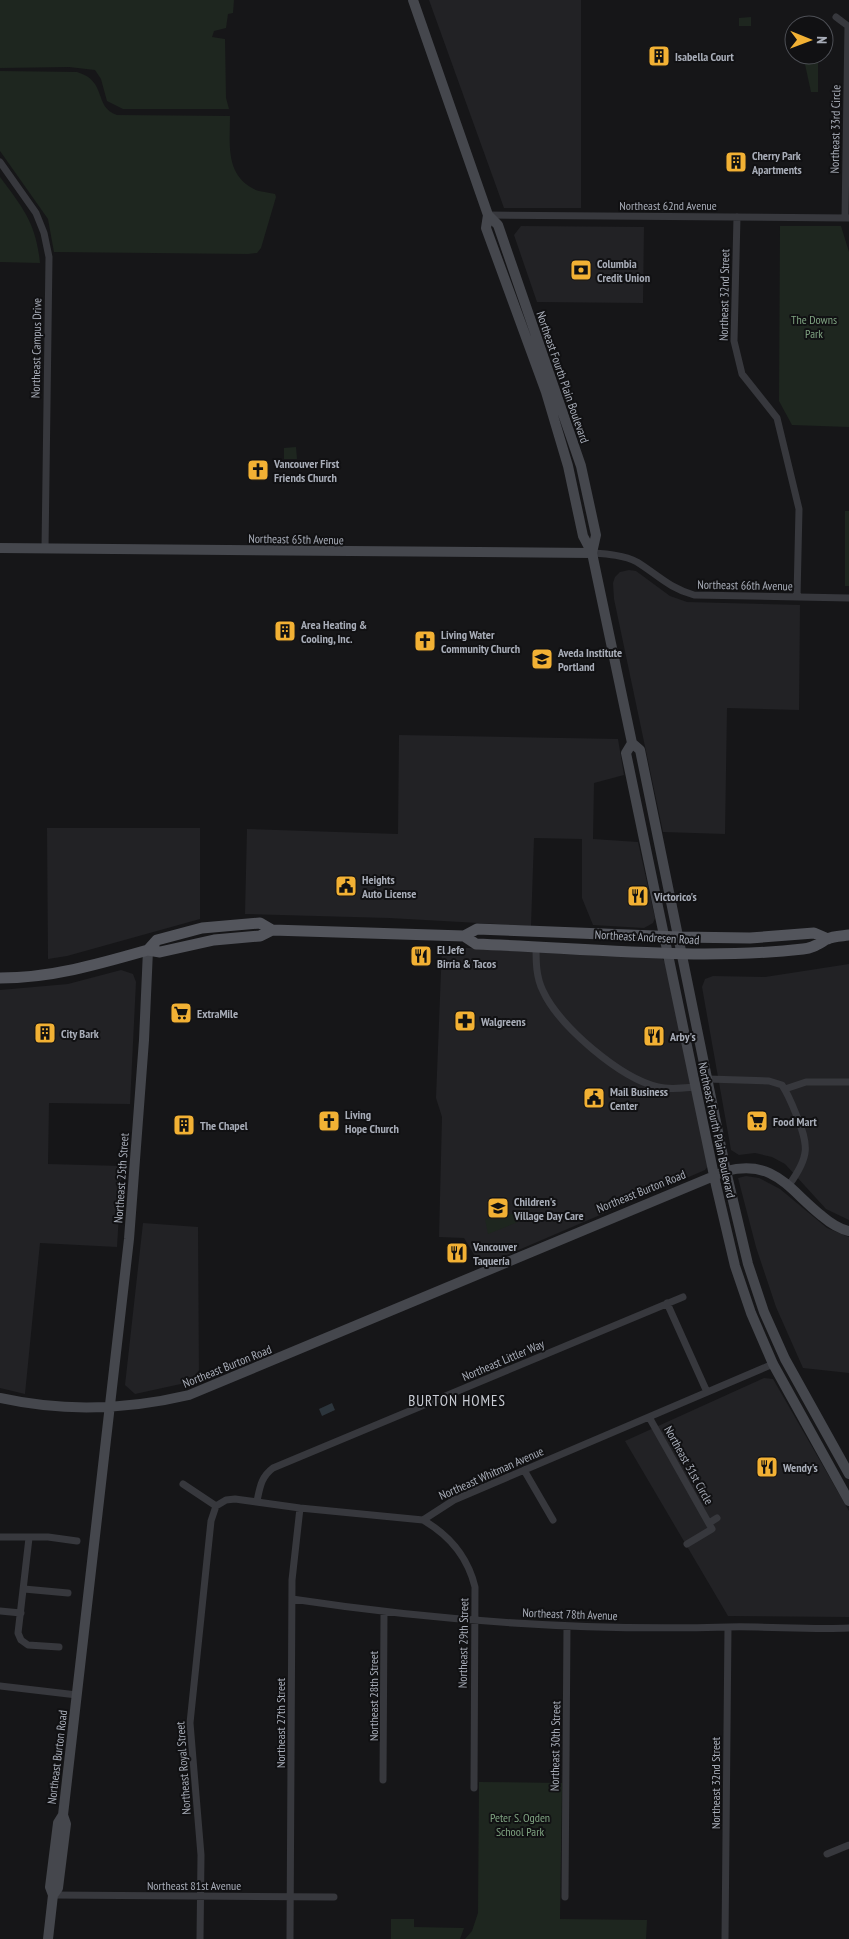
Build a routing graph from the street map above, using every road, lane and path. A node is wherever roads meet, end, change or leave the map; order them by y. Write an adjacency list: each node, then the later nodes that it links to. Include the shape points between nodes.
1 (413, 0): 4 (main road, Northeast Fourth Plain Boulevard)
2 (836, 16): 6 (street, Northeast 33rd Circle, via 848,26)
3 (0, 162): 8 (street, Northeast Campus Drive, via 36,213 49,257)
4 (488, 215): 5 (street, Northeast 62nd Avenue); 9 (main road, Northeast Fourth Plain Boulevard, via 498,225 579,460 596,535)
5 (737, 217): 6 (street, Northeast 62nd Avenue); 10 (street, Northeast 32nd Street, via 734,341 742,374 777,418 799,508)
6 (847, 218)
7 (0, 548): 8 (main road, Northeast 65th Avenue)
8 (45, 549): 9 (main road, Northeast 65th Avenue)
9 (592, 553): 10 (street, Northeast 66th Avenue, via 622,556 637,562 672,587 694,595); 12 (main road, Northeast Fourth Plain Boulevard)
10 (797, 597): 11 (street, Northeast 66th Avenue)
11 (849, 598)
12 (632, 743): 15 (main road, Northeast Fourth Plain Boulevard, via 626,753); 18 (main road, Northeast Fourth Plain Boulevard, via 640,750)
13 (526, 931): 14 (main road, Northeast Andresen Road); 17 (main road, Northeast Andresen Road, via 477,929); 20 (main road, via 521,938 487,937)
14 (571, 932): 15 (main road, Northeast Andresen Road); 21 (main road, via 560,939 539,939)
15 (664, 935): 18 (main road, Northeast Andresen Road); 23 (main road, Northeast Fourth Plain Boulevard)
16 (849, 935): 19 (main road, Northeast Andresen Road)
17 (464, 936): 20 (main road); 22 (main road, Northeast Andresen Road, via 272,930 260,923 217,926 158,940)
18 (679, 937): 19 (main road, Northeast Andresen Road, via 750,938 814,933); 24 (main road, Northeast Fourth Plain Boulevard)
19 (828, 939): 24 (main road, Northeast Andresen Road, via 816,947 804,949 749,954)
20 (476, 944): 21 (main road, Northeast Andresen Road)
21 (536, 946): 23 (main road, Northeast Andresen Road); 28 (street, via 537,974 542,990 590,1048 651,1085)
22 (148, 950): 25 (main road, Northeast Andresen Road, via 60,973); 39 (main road, Northeast 25th Street, via 129,1239)
23 (668, 952): 24 (main road, Northeast Andresen Road); 28 (main road, Northeast Fourth Plain Boulevard)
24 (682, 954): 26 (main road, Northeast Fourth Plain Boulevard)
25 (0, 978)
26 (708, 1080): 29 (street, via 775,1081); 30 (main road, Northeast Fourth Plain Boulevard)
27 (849, 1082): 29 (street, via 806,1082)
28 (696, 1087): 31 (main road, Northeast Fourth Plain Boulevard)
29 (785, 1089): 32 (street, via 804,1133 806,1146 802,1167)
30 (726, 1170): 31 (main road, Northeast Burton Road); 32 (main road, via 739,1167 762,1169); 41 (main road, Northeast Fourth Plain Boulevard, via 742,1242 764,1312)
31 (714, 1176): 36 (main road, Northeast Fourth Plain Boulevard, via 742,1288); 39 (main road, Northeast Burton Road, via 586,1227 217,1385 162,1402)
32 (789, 1185): 33 (main road, via 828,1221)
33 (849, 1231)
34 (683, 1297): 35 (street, Northeast Littler Way)
35 (667, 1303): 37 (street); 46 (street, Northeast Littler Way, via 273,1468 261,1482)
36 (773, 1364): 37 (street, Northeast Whitman Avenue); 41 (main road, via 780,1365 815,1425); 45 (main road, Northeast Fourth Plain Boulevard)
37 (707, 1392): 40 (street, Northeast Whitman Avenue)
38 (0, 1398): 39 (main road, via 44,1406)
39 (109, 1408): 69 (main road, Northeast Burton Road)
40 (649, 1417): 42 (street, Northeast Whitman Avenue); 52 (street, Northeast 31st Circle)
41 (823, 1430): 43 (main road, Northeast Fourth Plain Boulevard)
42 (524, 1470): 50 (street, Northeast Whitman Avenue, via 454,1500); 51 (street)
43 (849, 1474)
44 (183, 1484): 47 (street)
45 (849, 1501)
46 (257, 1502): 47 (street, via 235,1498); 48 (street)
47 (216, 1506): 75 (street, Northeast Royal Street, via 211,1521 190,1723)
48 (300, 1508): 50 (street); 59 (street, Northeast 27th Street)
49 (717, 1518): 52 (street, Northeast 31st Circle)
50 (423, 1520): 63 (street, Northeast 29th Street, via 437,1528 458,1549 469,1567 475,1587)
51 (553, 1520)
52 (708, 1523): 56 (street, Northeast 31st Circle, via 712,1529)
53 (0, 1537): 54 (street)
54 (28, 1538): 55 (street); 57 (street)
55 (77, 1541)
56 (686, 1544)
57 (24, 1589): 58 (street); 61 (street)
58 (68, 1594)
59 (292, 1599): 62 (street, Northeast 78th Avenue); 76 (street, Northeast 27th Street)
60 (0, 1611): 61 (street)
61 (21, 1613): 67 (street, via 18,1633 21,1640 28,1644)
62 (384, 1613): 63 (street, Northeast 78th Avenue); 70 (street, Northeast 28th Street)
63 (474, 1622): 64 (street, Northeast 78th Avenue); 71 (street, Northeast 29th Street)
64 (568, 1626): 65 (street, Northeast 78th Avenue); 78 (street, Northeast 30th Street)
65 (728, 1627): 66 (street, Northeast 78th Avenue); 82 (street, Northeast 32nd Street)
66 (849, 1628)
67 (60, 1648)
68 (0, 1686): 69 (street)
69 (77, 1695): 74 (main road, Northeast Burton Road, via 63,1815 58,1823 50,1887)
70 (383, 1780)
71 (474, 1788)
72 (849, 1845): 73 (street)
73 (827, 1854)
74 (53, 1895): 75 (street, Northeast 81st Avenue); 79 (main road, Northeast Burton Road)
75 (201, 1896): 76 (street, Northeast 81st Avenue); 80 (street, Northeast Royal Street)
76 (291, 1897): 77 (street, Northeast 81st Avenue); 81 (street, Northeast 27th Street)
77 (334, 1897)
78 (565, 1897)
79 (48, 1939)
80 (200, 1939)
81 (290, 1939)
82 (725, 1939)

